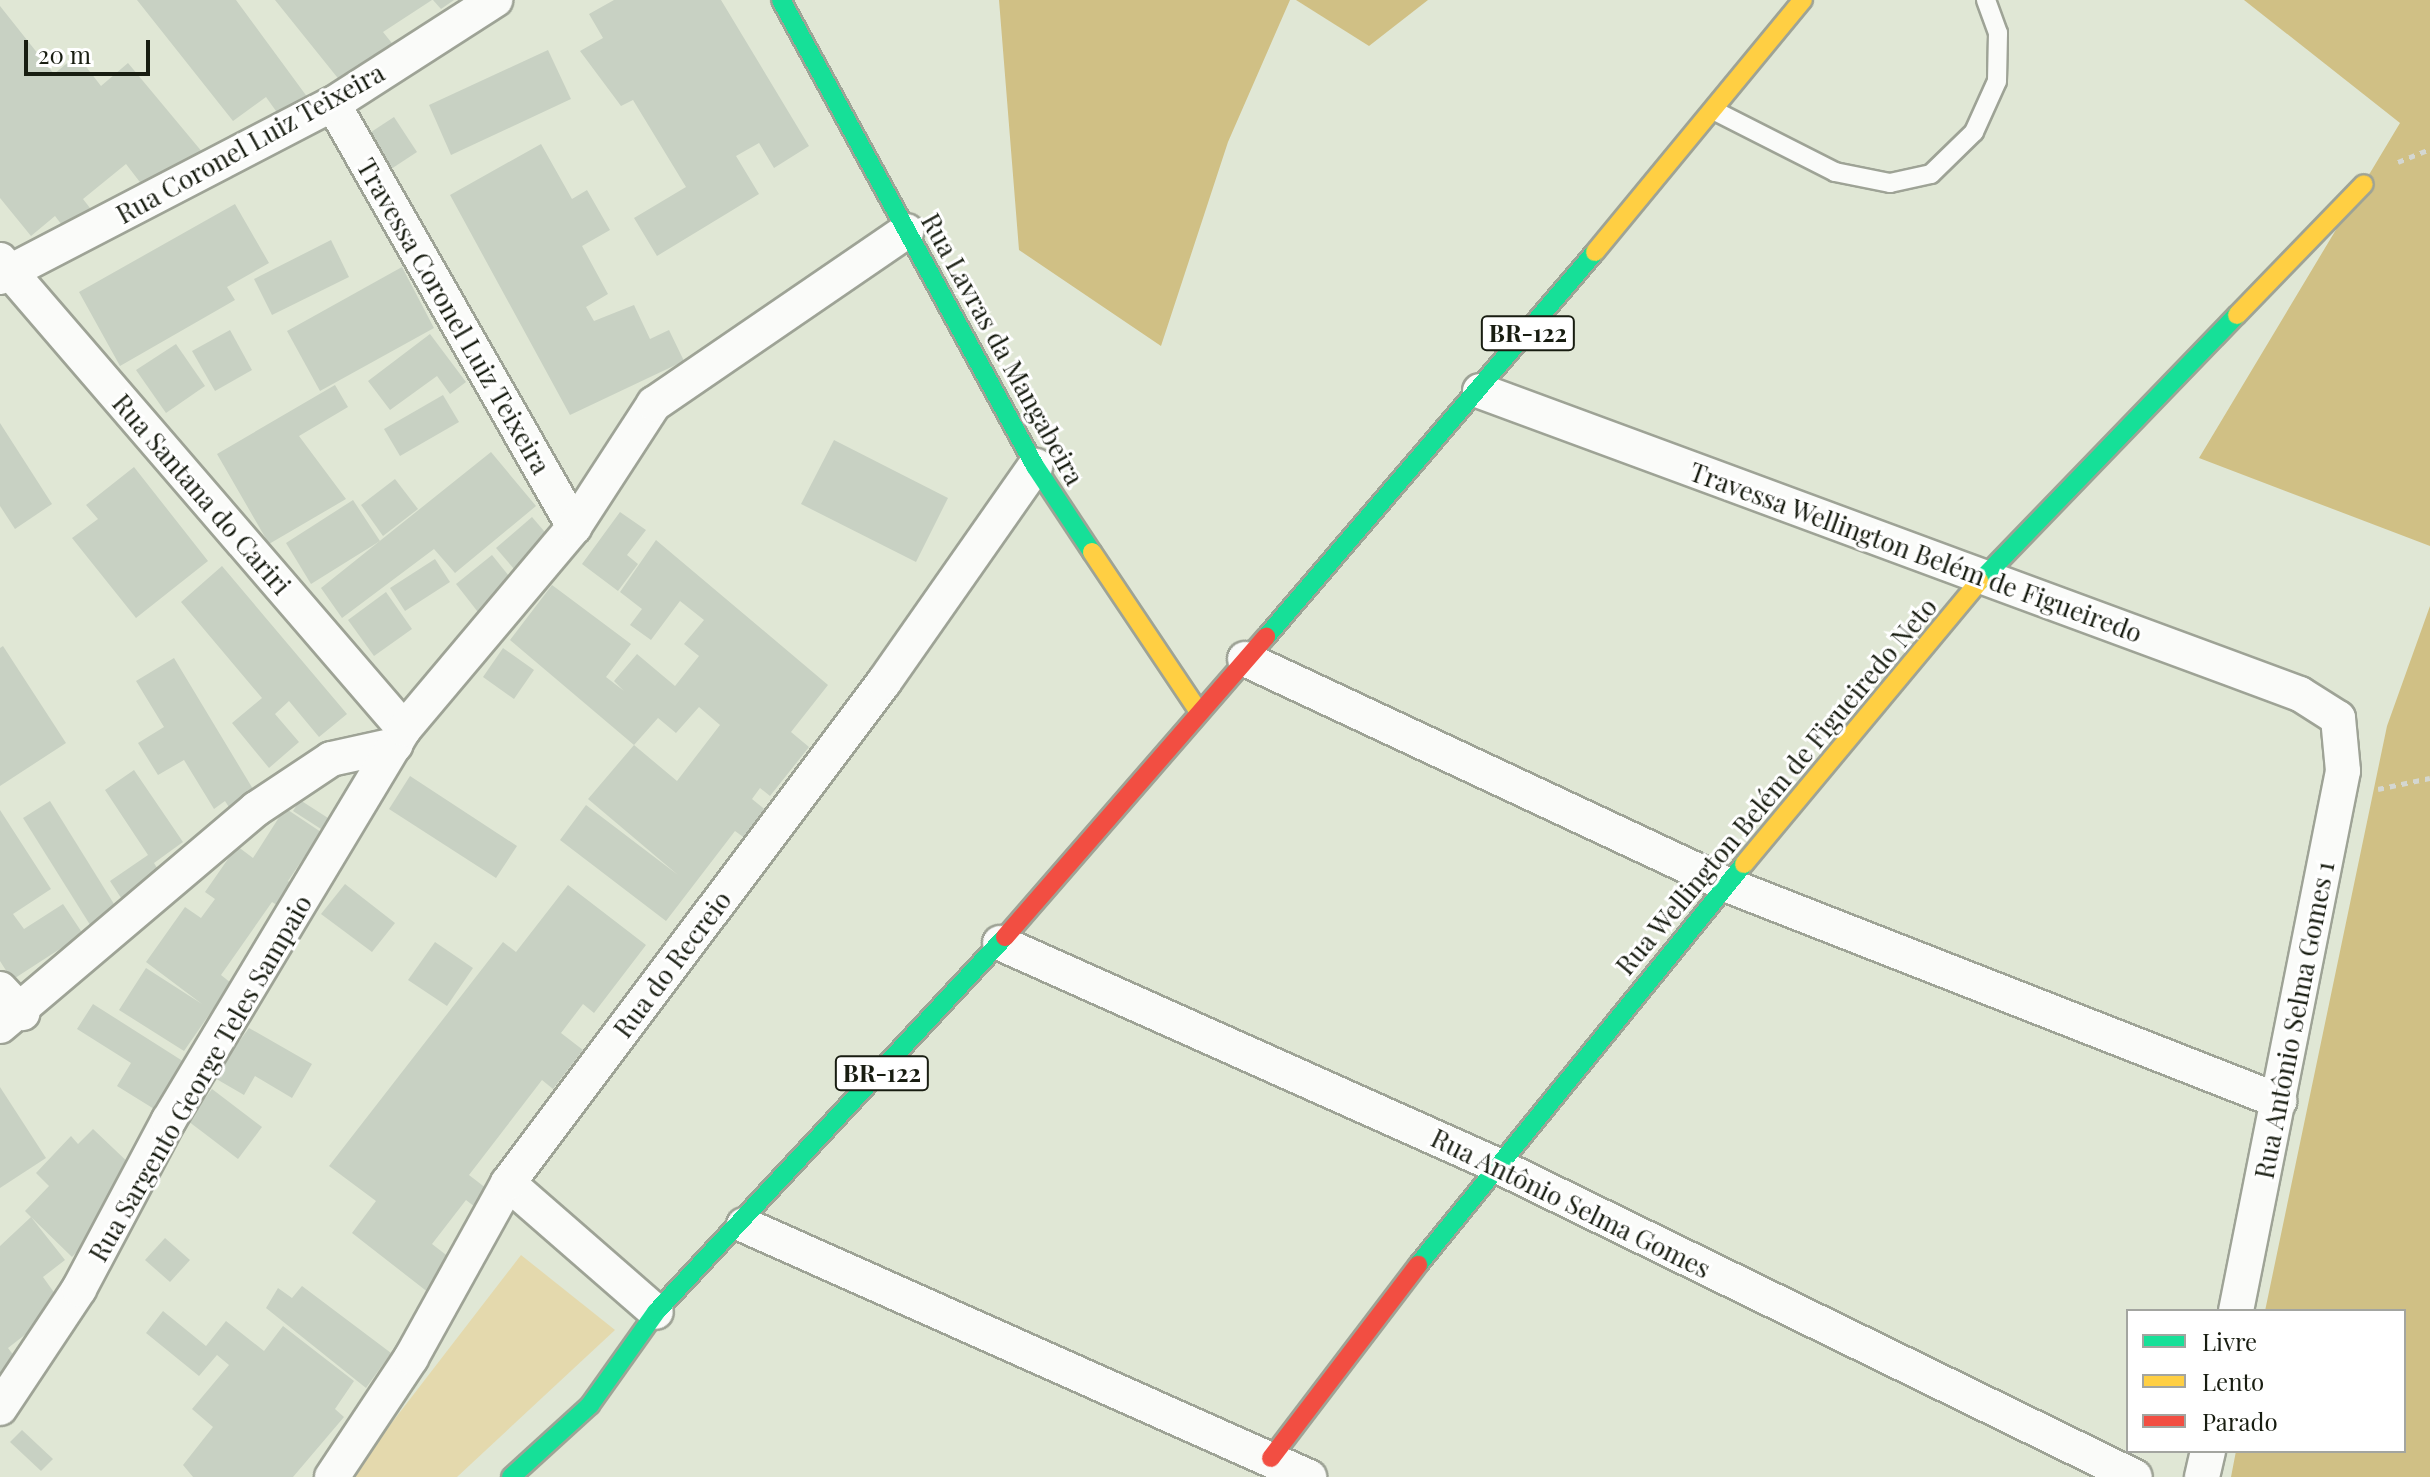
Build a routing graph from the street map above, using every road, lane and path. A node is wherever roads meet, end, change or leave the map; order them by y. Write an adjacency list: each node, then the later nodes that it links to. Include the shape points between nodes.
1 (495, 0): 5 (street, Rua Coronel Luiz Teixeira)
2 (781, 0): 8 (main road, Rua Lavras da Mangabeira)
3 (1803, 0): 6 (main road, BR-122)
4 (1986, 0): 6 (lane, via 1998,33 1997,81 1974,132 1931,174 1890,183 1835,172)
5 (333, 104): 9 (street, Rua Coronel Luiz Teixeira); 12 (street, Travessa Coronel Luiz Teixeira)
6 (1713, 110): 10 (main road, BR-122)
7 (2364, 184): 13 (main road, Rua Wellington Belém de Figueiredo Neto)
8 (907, 231): 11 (main road, Rua Lavras da Mangabeira); 12 (street, Rua Sargento George Teles Sampaio, via 654,404)
9 (3, 269): 17 (street, Rua Santana do Cariri)
10 (1480, 391): 13 (street, Travessa Wellington Belém de Figueiredo); 14 (main road, BR-122)
11 (1035, 466): 15 (main road, Rua Lavras da Mangabeira); 25 (street, Rua do Recreio, via 884,682)
12 (574, 527): 17 (street, Rua Sargento George Teles Sampaio)
13 (1983, 577): 16 (street, Travessa Wellington Belém de Figueiredo, via 2300,694); 20 (main road, Rua Wellington Belém de Figueiredo Neto)
14 (1245, 659): 15 (main road, BR-122); 20 (street)
15 (1199, 712): 21 (main road, BR-122)
16 (2343, 728): 19 (street, Rua Antônio Selma Gomes 1)
17 (399, 737): 22 (street, via 331,759 256,809); 29 (street, Rua Sargento George Teles Sampaio, via 169,1120 79,1289)
18 (2430, 778): 19 (path)
19 (2338, 798): 23 (street, Rua Antônio Selma Gomes 1)
20 (1730, 886): 23 (street); 24 (main road, Rua Wellington Belém de Figueiredo Neto)
21 (1000, 943): 24 (street, Rua Antônio Selma Gomes); 26 (main road, BR-122)
22 (7, 1009)
23 (2279, 1101): 27 (street, Rua Antônio Selma Gomes 1)
24 (1494, 1164): 31 (main road, Rua Wellington Belém de Figueiredo Neto); 35 (street, Rua Antônio Selma Gomes)
25 (508, 1183): 28 (street); 32 (street, Rua do Recreio, via 411,1358)
26 (744, 1225): 28 (main road, BR-122); 31 (street)
27 (2236, 1309)
28 (656, 1312): 33 (main road, BR-122, via 590,1405)
29 (0, 1408)
30 (2208, 1453): 36 (street)
31 (1271, 1458): 34 (street)
32 (332, 1477)
33 (511, 1477)
34 (1309, 1477)
35 (2135, 1477)
36 (2202, 1477)

